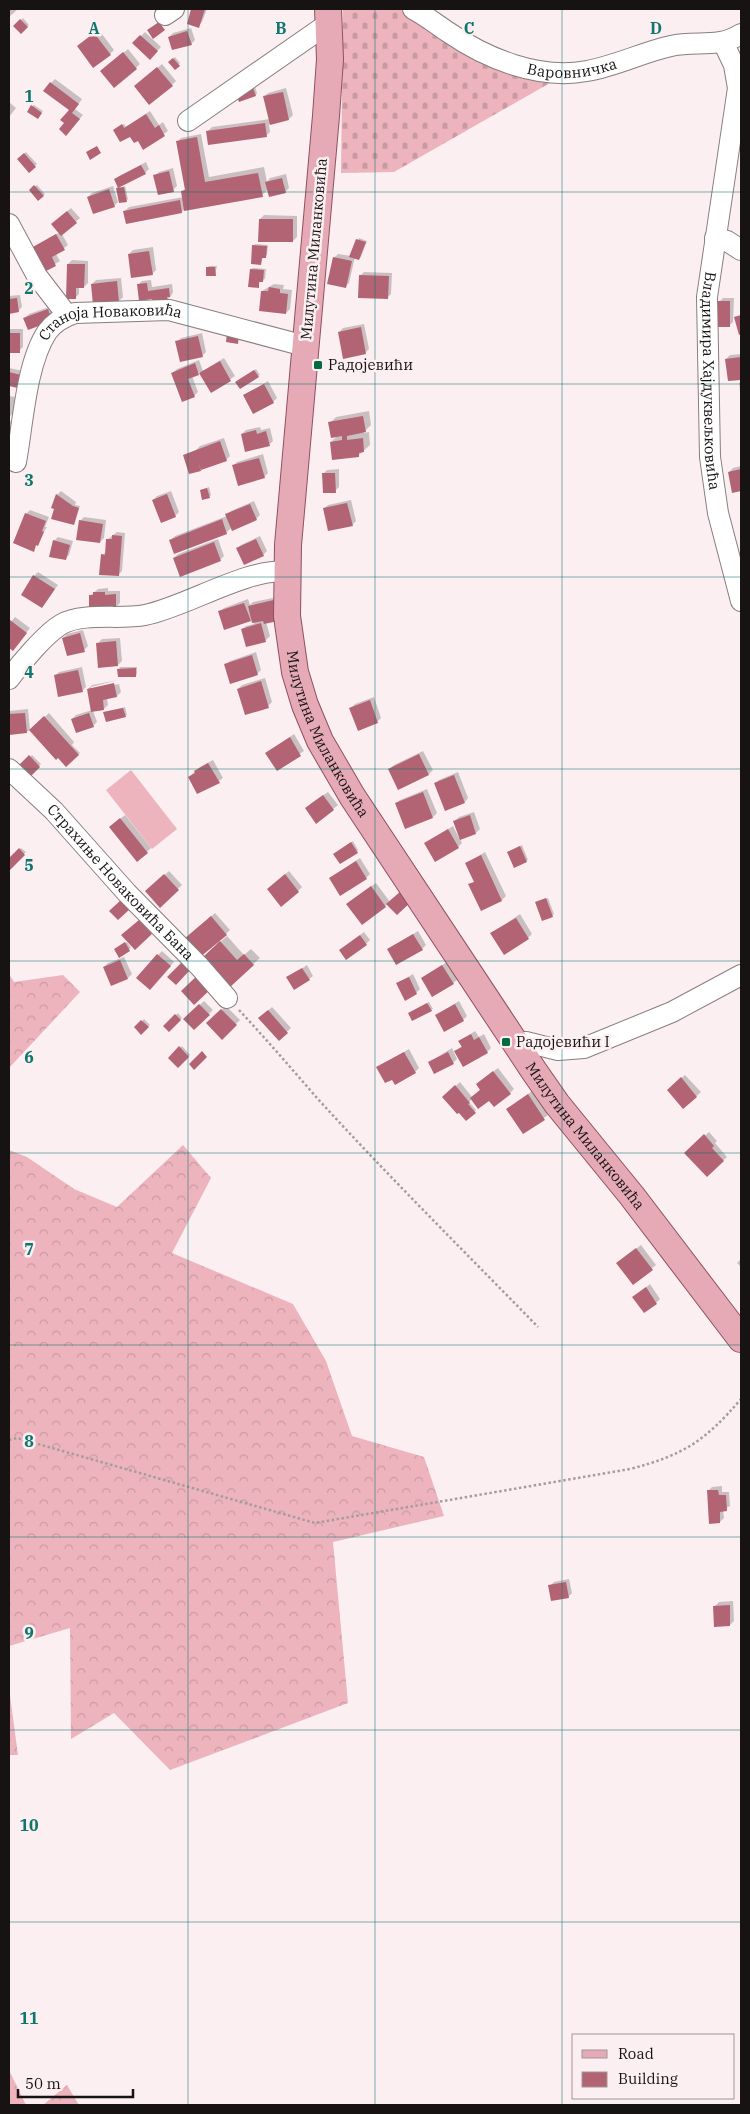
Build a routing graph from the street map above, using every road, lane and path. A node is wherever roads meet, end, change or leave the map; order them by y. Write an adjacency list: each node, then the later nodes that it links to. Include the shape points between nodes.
1 (413, 9): 4 (street, Варовничка, via 468,44 510,64 560,73 587,71 672,46)
2 (328, 16): 5 (street); 10 (main road, Милутина Миланковића, via 330,58)
3 (741, 34): 4 (street, Варовничка)
4 (723, 42): 7 (street, Владимира Хајдуквељковића, via 734,65 738,88)
5 (188, 121)
6 (9, 224): 9 (street, via 37,276)
7 (715, 238): 8 (street); 13 (street, Владимира Хајдуквељковића, via 707,297 710,457 718,513)
8 (741, 250)
9 (68, 315): 10 (street, Станоја Новаковића, via 169,310); 11 (street, Станоја Новаковића, via 48,331 32,368)
10 (305, 346): 12 (main road, Милутина Миланковића)
11 (16, 462)
12 (287, 572): 14 (street, via 268,573 241,581 152,613 67,622 55,629); 18 (main road, Милутина Миланковића, via 287,616 292,657 305,705 320,741 376,834)
13 (741, 601)
14 (10, 676)
15 (9, 769): 17 (street, Страхиње Новаковића Бана, via 54,811)
16 (741, 975): 18 (street, via 672,1012 584,1048 558,1050 526,1042)
17 (227, 998): 19 (path, via 429,1216)
18 (516, 1043): 20 (main road, Милутина Миланковића, via 557,1104)
19 (538, 1327)
20 (741, 1339)
21 (741, 1398): 22 (path, via 703,1438 653,1463 315,1523 17,1438)
22 (9, 1440)

